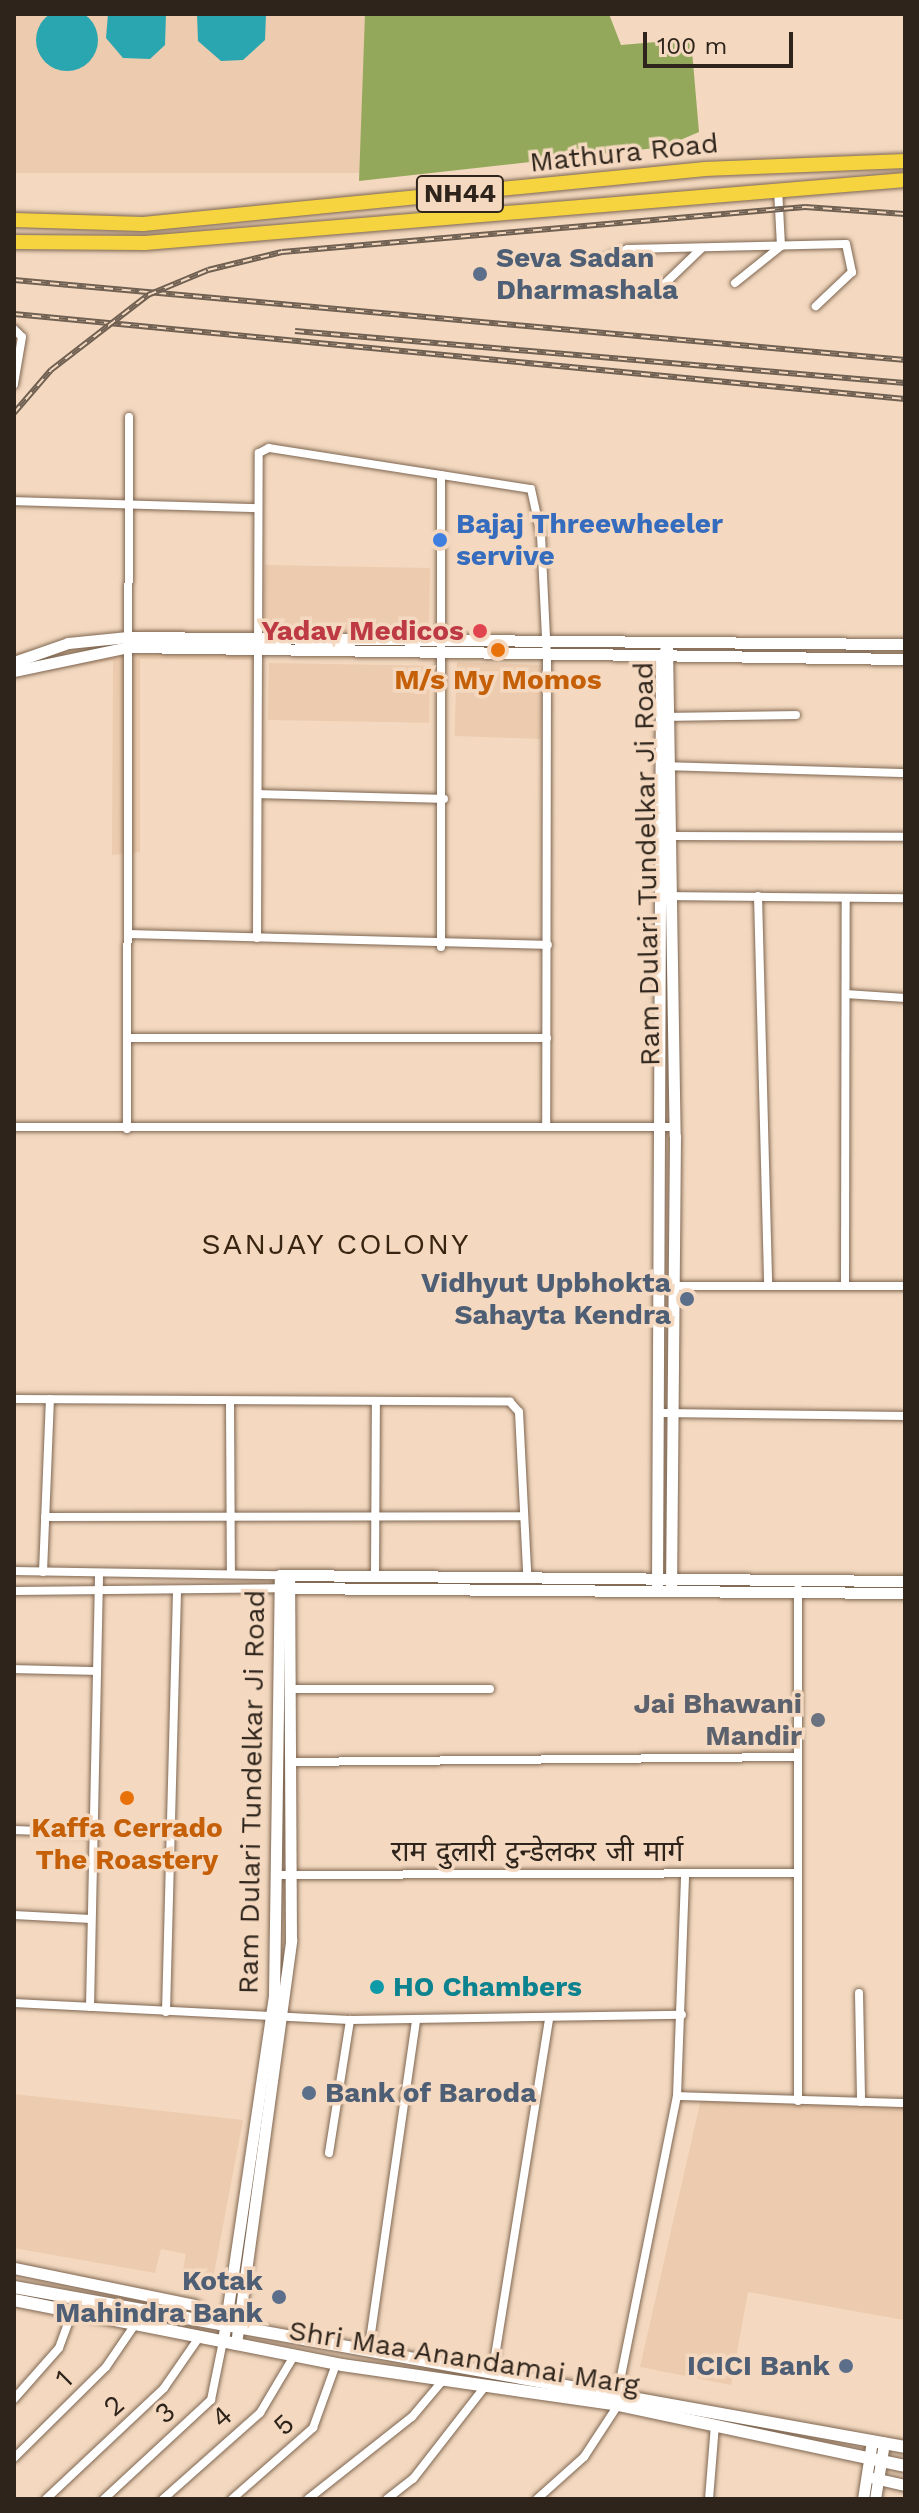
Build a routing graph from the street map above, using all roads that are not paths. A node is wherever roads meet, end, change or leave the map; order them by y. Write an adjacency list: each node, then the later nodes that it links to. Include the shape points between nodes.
1 (905, 161): 4 (highway, Mathura Road / NH44, via 705,169 143,224)
2 (905, 180): 3 (highway, Mathura Road / NH44)
3 (777, 188): 5 (highway, Mathura Road / NH44, via 145,243); 6 (street)
4 (14, 220)
5 (14, 242)
6 (781, 246): 7 (street); 9 (street); 11 (street, via 846,244 852,272)
7 (703, 247): 8 (street, via 628,249); 10 (street)
8 (603, 260)
9 (735, 283)
10 (655, 293)
11 (816, 306)
12 (14, 329): 13 (street, via 22,337)
13 (14, 384)
14 (129, 417): 17 (street)
15 (441, 475): 18 (street, via 269,448 257,458); 21 (street); 23 (street, via 535,494)
16 (14, 501): 17 (street)
17 (127, 504): 18 (street); 20 (street)
18 (255, 508): 19 (street)
19 (257, 636): 20 (street); 21 (street); 25 (street)
20 (129, 642): 25 (street); 30 (street, via 68,643); 31 (street); 45 (street)
21 (445, 642): 23 (street); 26 (street)
22 (905, 644): 24 (street)
23 (547, 645): 24 (street); 27 (street)
24 (667, 646): 29 (street, Ram Dulari Tundelkar Ji Road)
25 (258, 651): 26 (street); 37 (street)
26 (445, 656): 27 (street); 38 (street)
27 (547, 658): 29 (street); 47 (street)
28 (905, 659): 29 (street)
29 (666, 660): 33 (street, Ram Dulari Tundelkar Ji Road)
30 (14, 662)
31 (14, 671)
32 (796, 715): 33 (street)
33 (667, 717): 34 (street, Ram Dulari Tundelkar Ji Road); 35 (street, Ram Dulari Tundelkar Ji Road)
34 (660, 765): 35 (street); 41 (street, Ram Dulari Tundelkar Ji Road)
35 (673, 766): 36 (street); 39 (street, Ram Dulari Tundelkar Ji Road)
36 (905, 773)
37 (259, 794): 38 (street); 46 (street)
38 (444, 799): 48 (street)
39 (674, 836): 40 (street); 41 (street, Ram Dulari Tundelkar Ji Road)
40 (905, 837)
41 (668, 895): 42 (street); 55 (street, Ram Dulari Tundelkar Ji Road)
42 (758, 896): 43 (street); 59 (street)
43 (846, 898): 44 (street); 49 (street)
44 (905, 898)
45 (132, 934): 46 (street); 51 (street)
46 (257, 938): 48 (street)
47 (548, 945): 48 (street); 52 (street)
48 (441, 947)
49 (846, 994): 50 (street); 60 (street)
50 (905, 998)
51 (130, 1038): 52 (street); 56 (street)
52 (547, 1038): 54 (street)
53 (14, 1127): 56 (street)
54 (546, 1127): 55 (street); 56 (street)
55 (669, 1128): 57 (street, Ram Dulari Tundelkar Ji Road); 58 (street, Ram Dulari Tundelkar Ji Road)
56 (127, 1129)
57 (676, 1285): 58 (street); 59 (street); 66 (street, Ram Dulari Tundelkar Ji Road)
58 (662, 1286): 66 (street, Ram Dulari Tundelkar Ji Road)
59 (768, 1286): 60 (street)
60 (845, 1286): 61 (street)
61 (905, 1286)
62 (14, 1399): 63 (street)
63 (50, 1399): 65 (street); 70 (street)
64 (376, 1402): 65 (street); 68 (street); 69 (street, via 515,1406)
65 (230, 1403): 71 (street)
66 (668, 1413): 67 (street); 80 (street, Ram Dulari Tundelkar Ji Road); 81 (street, Ram Dulari Tundelkar Ji Road)
67 (905, 1416)
68 (375, 1516): 69 (street); 71 (street); 78 (street)
69 (522, 1516): 74 (street)
70 (45, 1517): 71 (street); 73 (street)
71 (229, 1517): 76 (street)
72 (14, 1571): 73 (street)
73 (43, 1572): 75 (street)
74 (527, 1572): 78 (street, Ram Dulari Tundelkar Ji Road); 80 (street, Ram Dulari Tundelkar Ji Road)
75 (99, 1573): 76 (street); 86 (street)
76 (231, 1574): 77 (street)
77 (284, 1575): 78 (street, Ram Dulari Tundelkar Ji Road); 83 (street, Ram Dulari Tundelkar Ji Road)
78 (375, 1575)
79 (905, 1581): 82 (street)
80 (657, 1583): 81 (street); 83 (street, Ram Dulari Tundelkar Ji Road)
81 (671, 1583): 82 (street)
82 (798, 1586): 87 (street); 92 (street)
83 (285, 1588): 84 (street); 90 (street, Ram Dulari Tundelkar Ji Road); 98 (street, Ram Dulari Tundelkar Ji Road)
84 (177, 1590): 86 (street); 105 (street)
85 (14, 1591): 86 (street)
86 (98, 1591): 89 (street)
87 (905, 1593)
88 (14, 1669): 89 (street)
89 (97, 1671): 95 (street)
90 (289, 1689): 91 (street); 93 (street, Ram Dulari Tundelkar Ji Road)
91 (490, 1689)
92 (796, 1757): 93 (street); 96 (street)
93 (290, 1762): 99 (street, Ram Dulari Tundelkar Ji Road)
94 (14, 1830): 95 (street)
95 (93, 1833): 101 (street)
96 (798, 1873): 97 (street, राम दुलारी टुन्डेलकर जी मार्ग); 113 (street)
97 (685, 1874): 99 (street, राम दुलारी टुन्डेलकर जी मार्ग); 106 (street)
98 (276, 1875): 99 (street, राम दुलारी टुन्डेलकर जी मार्ग); 107 (street, Ram Dulari Tundelkar Ji Road)
99 (291, 1875): 108 (street, Ram Dulari Tundelkar Ji Road)
100 (14, 1915): 101 (street)
101 (91, 1919): 104 (street)
102 (859, 1993): 114 (street)
103 (14, 2003): 104 (street)
104 (90, 2007): 105 (street)
105 (166, 2012): 107 (street)
106 (682, 2015): 109 (street); 112 (street)
107 (272, 2018): 108 (street); 124 (street, Ram Dulari Tundelkar Ji Road)
108 (286, 2018): 110 (street); 124 (street, Ram Dulari Tundelkar Ji Road)
109 (549, 2019): 111 (street); 130 (street)
110 (350, 2020): 111 (street); 116 (street)
111 (416, 2020): 127 (street)
112 (677, 2096): 113 (street); 133 (street)
113 (798, 2101): 114 (street)
114 (861, 2102): 115 (street)
115 (905, 2103)
116 (329, 2153)
117 (14, 2268): 118 (street)
118 (69, 2279): 120 (street); 124 (street, via 194,2305)
119 (14, 2287): 120 (main road, Shri Maa Anandamai Marg)
120 (65, 2295): 124 (main road, Shri Maa Anandamai Marg)
121 (14, 2300): 122 (main road, Shri Maa Anandamai Marg)
122 (72, 2312): 123 (main road, Shri Maa Anandamai Marg); 134 (street, via 59,2348)
123 (136, 2323): 125 (main road, Shri Maa Anandamai Marg); 139 (street, 1, via 106,2367)
124 (229, 2324): 126 (street); 127 (main road, Shri Maa Anandamai Marg)
125 (200, 2336): 126 (main road, Shri Maa Anandamai Marg); 145 (street, 2, via 164,2388)
126 (230, 2343): 128 (main road, Shri Maa Anandamai Marg); 146 (street, 3, via 211,2400)
127 (369, 2347): 130 (main road, Shri Maa Anandamai Marg)
128 (294, 2356): 129 (main road, Shri Maa Anandamai Marg); 147 (street, 4, via 260,2413)
129 (336, 2364): 131 (main road, Shri Maa Anandamai Marg); 148 (street, 5, via 313,2428)
130 (493, 2369): 133 (main road, Shri Maa Anandamai Marg)
131 (445, 2378): 132 (main road, Shri Maa Anandamai Marg); 149 (street, via 412,2417)
132 (487, 2384): 133 (main road, Shri Maa Anandamai Marg); 150 (street, via 413,2479)
133 (618, 2398): 135 (main road, Shri Maa Anandamai Marg); 136 (main road, Shri Maa Anandamai Marg); 144 (street)
134 (14, 2399)
135 (716, 2415): 136 (street); 137 (main road, Shri Maa Anandamai Marg)
136 (714, 2429): 140 (main road, Shri Maa Anandamai Marg); 152 (street)
137 (878, 2442): 138 (main road, Shri Maa Anandamai Marg); 140 (street)
138 (905, 2447)
139 (14, 2458)
140 (875, 2461): 141 (main road, Shri Maa Anandamai Marg); 142 (street)
141 (905, 2466)
142 (872, 2478): 143 (street); 153 (street); 154 (street)
143 (905, 2485)
144 (550, 2496): 151 (street)
145 (46, 2499)
146 (104, 2499)
147 (163, 2499)
148 (232, 2499)
149 (308, 2499)
150 (387, 2499)
151 (537, 2499)
152 (709, 2499)
153 (863, 2499)
154 (875, 2499)

